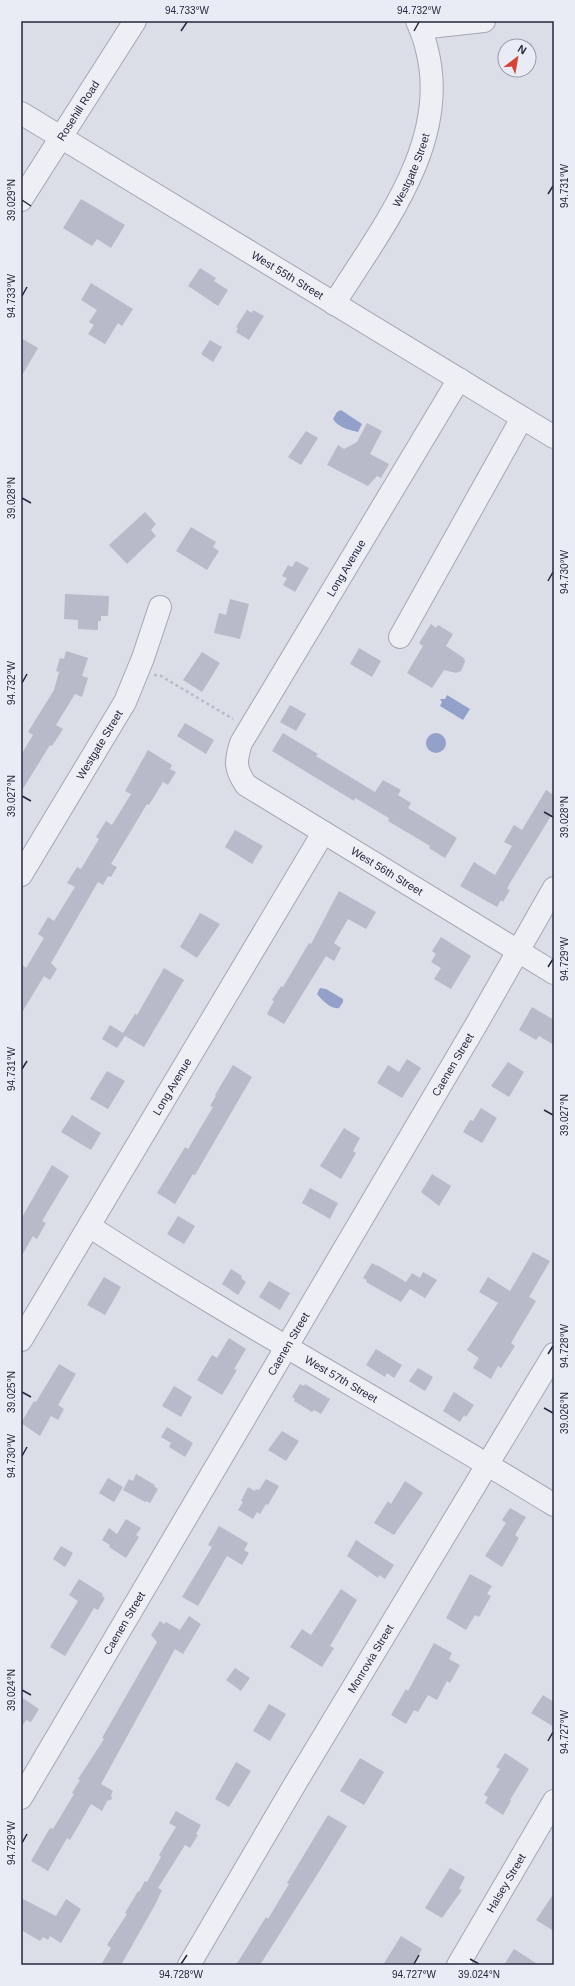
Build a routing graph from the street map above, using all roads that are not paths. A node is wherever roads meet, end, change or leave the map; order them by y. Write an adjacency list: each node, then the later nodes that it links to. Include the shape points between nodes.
1 (135, 21): 5 (street, Rosehill Road, via 78,113)
2 (484, 21): 3 (street)
3 (418, 24): 7 (street, Westgate Street, via 427,50 432,90 428,124 421,152 406,187)
4 (21, 113): 5 (street, West 55th Street)
5 (60, 137): 6 (street, Rosehill Road); 7 (street, West 55th Street)
6 (21, 200)
7 (334, 304): 8 (street, West 55th Street)
8 (459, 379): 9 (street, West 55th Street); 13 (street, Long Avenue, via 247,734)
9 (522, 418): 10 (street, West 55th Street); 12 (street)
10 (554, 438)
11 (160, 607): 15 (street, Westgate Street, via 144,658 125,702)
12 (400, 637)
13 (236, 758): 14 (street, West 56th Street, via 238,772 246,785)
14 (323, 833): 17 (street, West 56th Street); 19 (street, Long Avenue)
15 (21, 875)
16 (554, 888): 17 (street, Caenen Street)
17 (518, 952): 18 (street, West 56th Street); 21 (street, Caenen Street)
18 (554, 973)
19 (89, 1226): 20 (street, Long Avenue); 21 (street, West 57th Street, via 164,1275)
20 (21, 1340)
21 (287, 1347): 23 (street, West 57th Street); 25 (street, Caenen Street)
22 (554, 1354): 23 (street, Monrovia Street)
23 (488, 1464): 24 (street, West 57th Street); 27 (street, Monrovia Street)
24 (554, 1505)
25 (21, 1798)
26 (554, 1801): 28 (street, Halsey Street)
27 (188, 1965)
28 (458, 1965)

